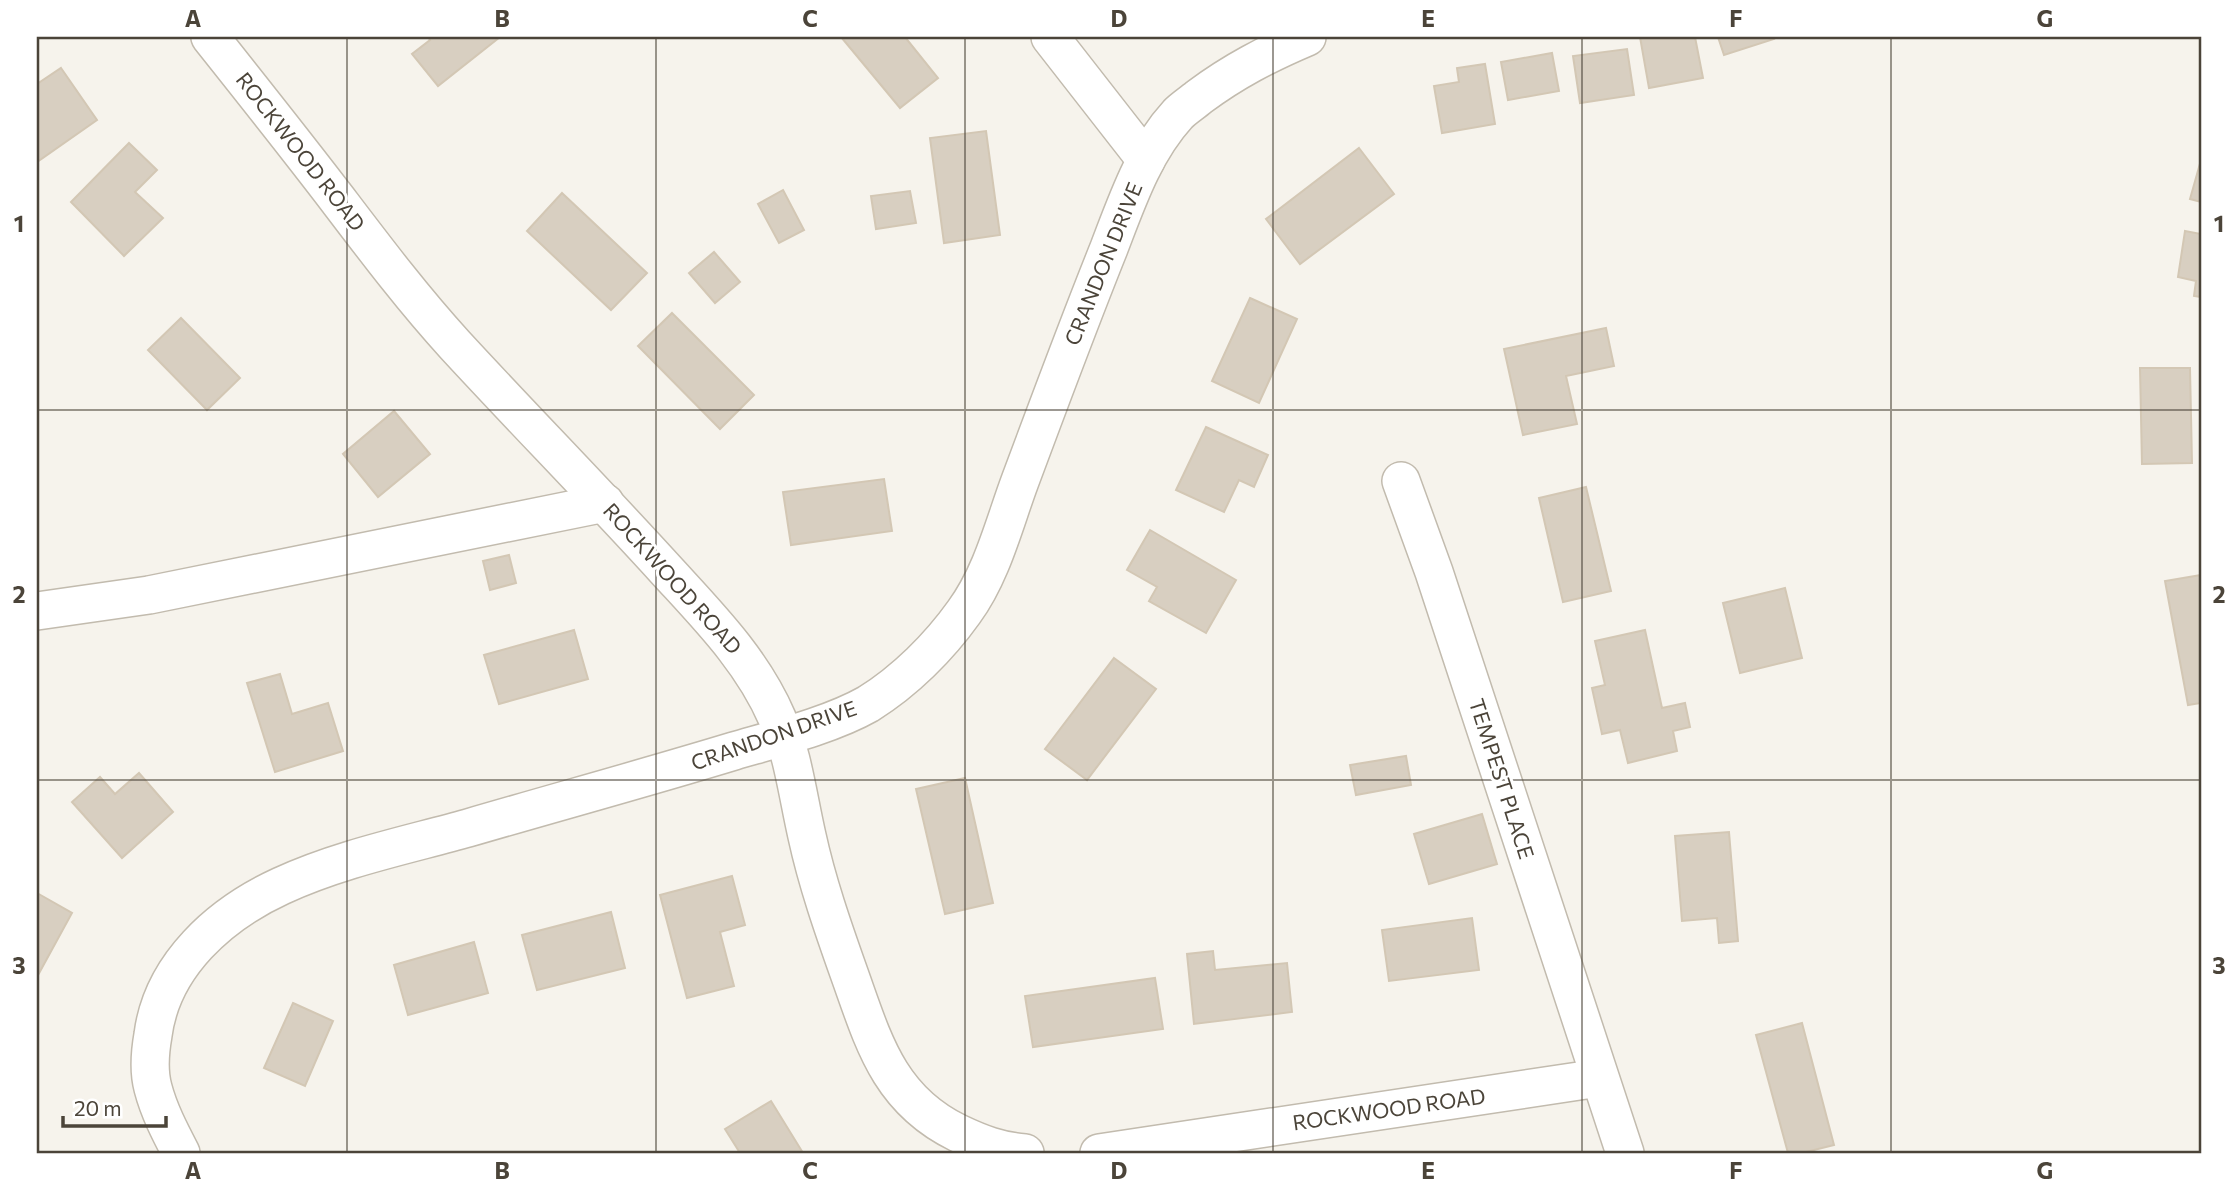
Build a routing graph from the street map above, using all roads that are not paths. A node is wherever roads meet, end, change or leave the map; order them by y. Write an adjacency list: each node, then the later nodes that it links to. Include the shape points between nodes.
1 (210, 37): 6 (street, ROCKWOOD ROAD, via 390,271)
2 (1050, 37): 4 (street)
3 (1307, 37): 4 (street, CRANDON DRIVE, via 1227,76 1180,111)
4 (1146, 160): 8 (street, CRANDON DRIVE, via 1077,328 987,571 966,610 899,683 865,706)
5 (1401, 481): 9 (street, TEMPEST PLACE)
6 (605, 503): 7 (street, via 149,595); 8 (street, ROCKWOOD ROAD, via 732,643 751,669)
7 (37, 611)
8 (784, 736): 10 (street, CRANDON DRIVE, via 349,862 281,886 235,912 208,932 187,956 167,987 154,1024 152,1085); 11 (street, ROCKWOOD ROAD, via 808,842 840,946 875,1046 890,1074 909,1100 936,1122 985,1146)
9 (1599, 1078): 12 (street, ROCKWOOD ROAD); 13 (street)
10 (181, 1153)
11 (1026, 1153)
12 (1099, 1153)
13 (1625, 1153)

